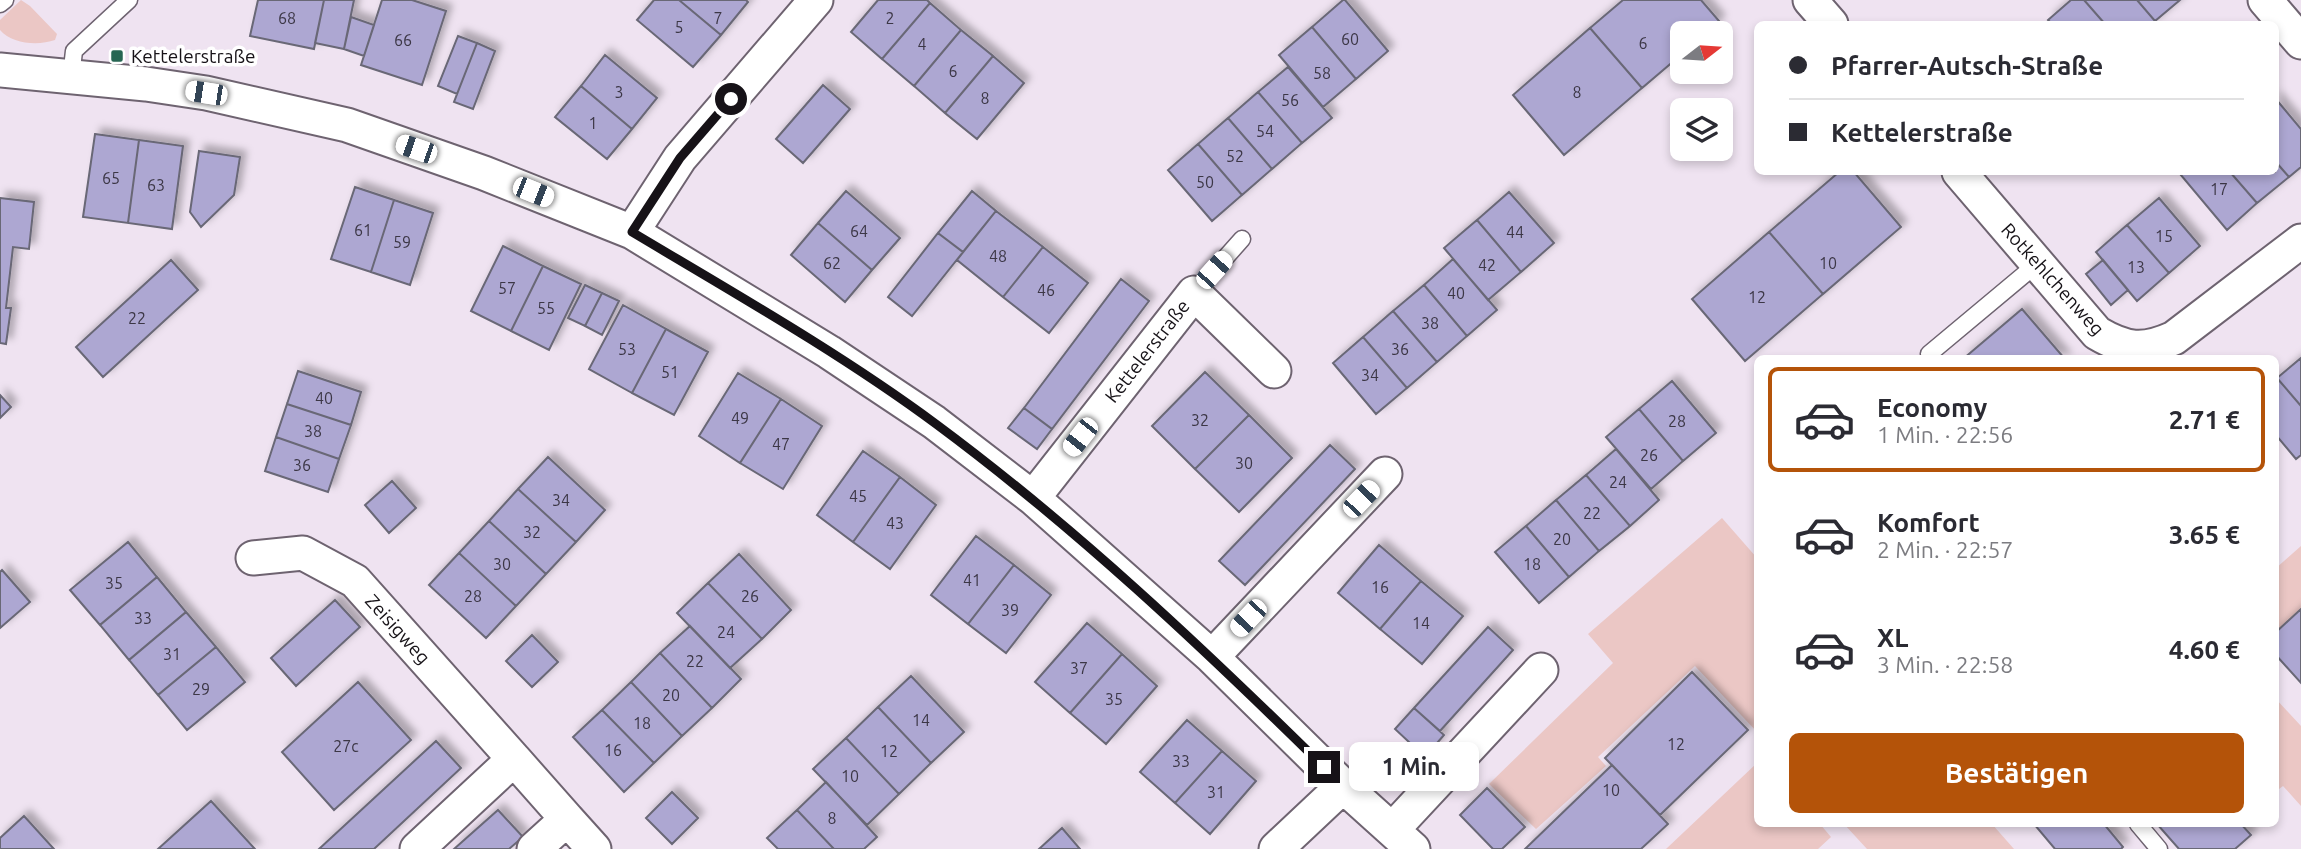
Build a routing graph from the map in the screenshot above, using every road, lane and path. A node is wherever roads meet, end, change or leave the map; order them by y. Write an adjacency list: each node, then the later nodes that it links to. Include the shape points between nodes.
1 (5, 0): 6 (lane)
2 (129, 0): 10 (lane, via 74,51)
3 (816, 0): 12 (street, via 680,158)
4 (1810, 0): 7 (street)
5 (2265, 0): 8 (street)
6 (0, 5)
7 (1828, 21)
8 (2301, 42)
9 (0, 71): 10 (street)
10 (71, 77): 12 (street, via 206,93 348,125)
11 (1962, 175): 15 (street, Rotkehlchenweg)
12 (632, 232): 21 (street, via 830,352 934,422)
13 (1242, 239): 16 (lane)
14 (2301, 241): 17 (street, Rotkehlchenweg, via 2174,338)
15 (2038, 263): 17 (street, Rotkehlchenweg); 18 (lane)
16 (1194, 293): 19 (street, Kettelerstraße); 21 (street, Kettelerstraße)
17 (2116, 352)
18 (1929, 354)
19 (1274, 371)
20 (1385, 474): 23 (street)
21 (1033, 498): 23 (street)
22 (253, 558): 25 (street, Zeisigweg, via 303,553 355,581)
23 (1212, 657): 26 (street)
24 (1541, 670): 29 (street)
25 (514, 759): 27 (street, Zeisigweg); 30 (street)
26 (1343, 786): 29 (street); 33 (street)
27 (567, 819): 31 (street); 32 (street, Zeisigweg)
28 (2141, 827): 34 (lane)
29 (1403, 839)
30 (417, 849)
31 (534, 849)
32 (594, 849)
33 (1276, 849)
34 (2159, 849)

